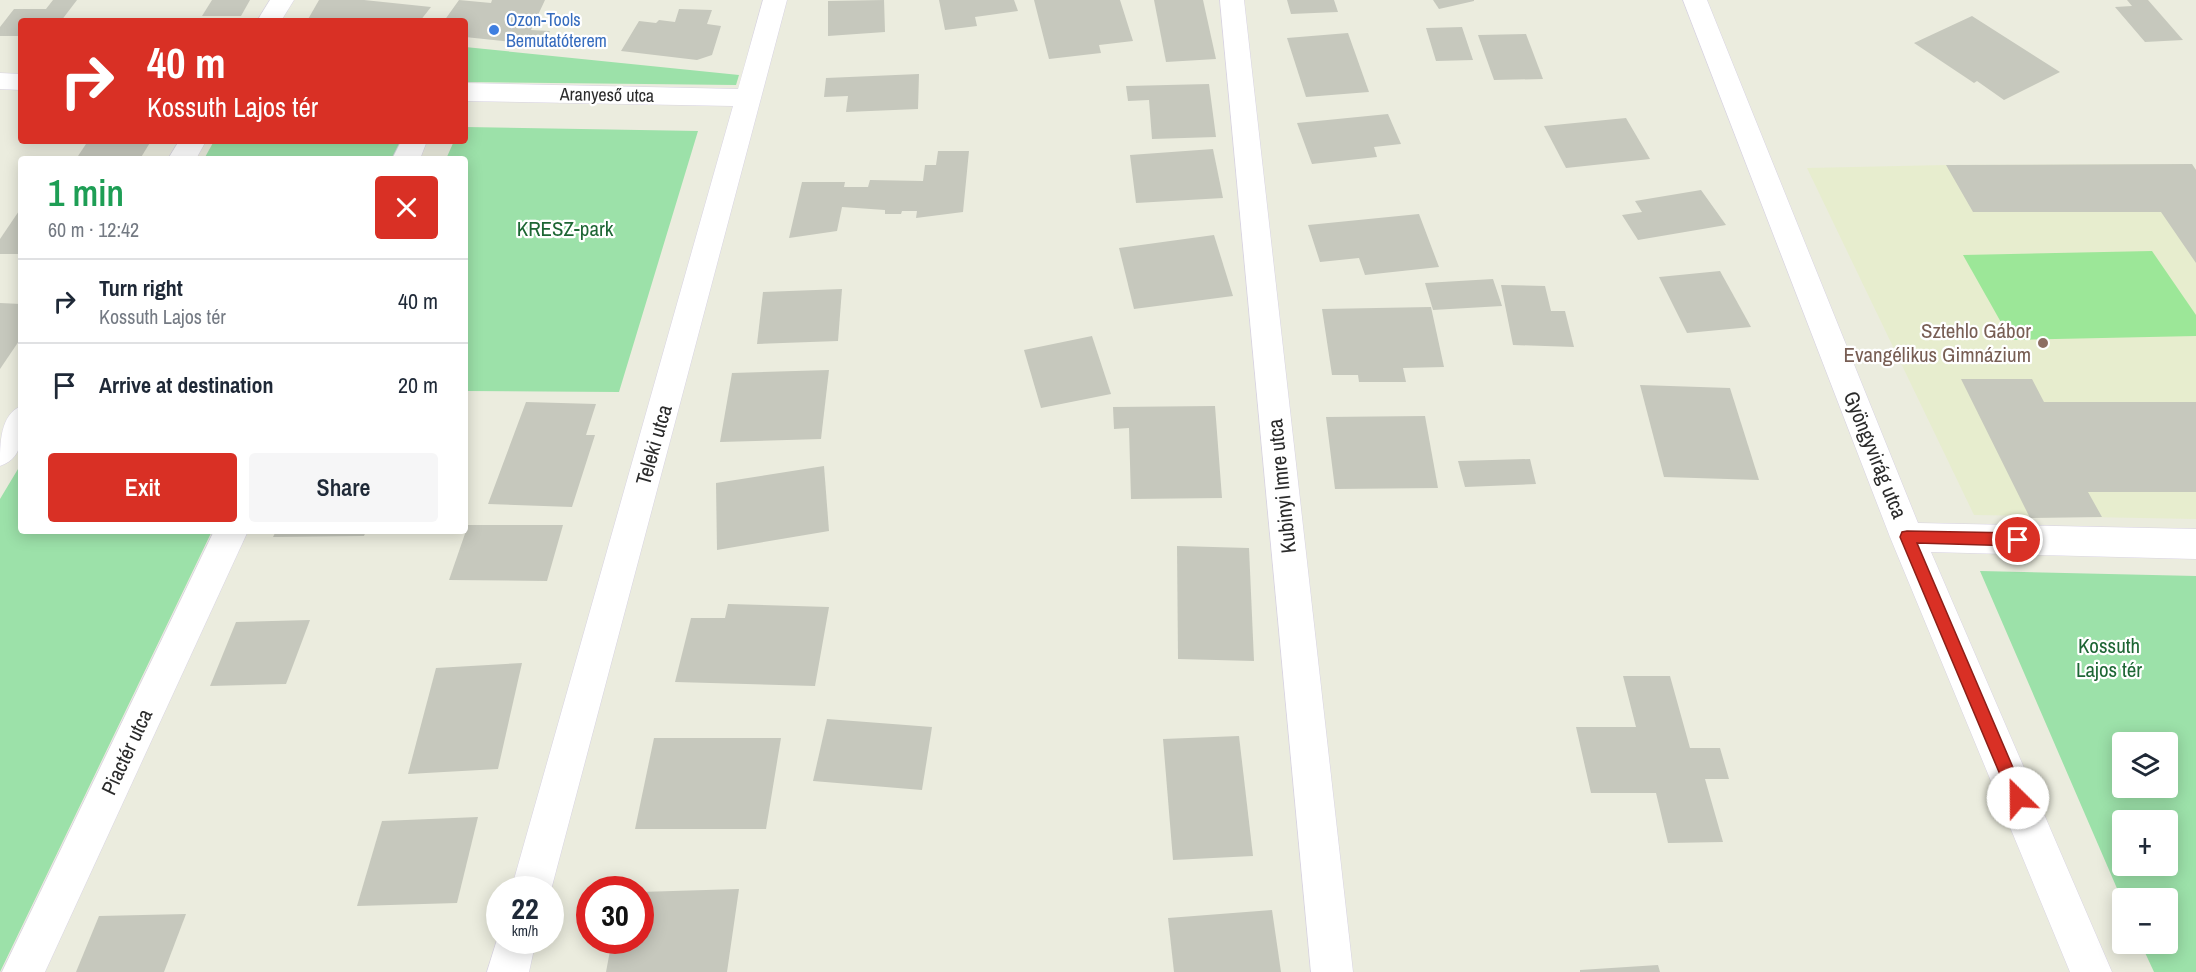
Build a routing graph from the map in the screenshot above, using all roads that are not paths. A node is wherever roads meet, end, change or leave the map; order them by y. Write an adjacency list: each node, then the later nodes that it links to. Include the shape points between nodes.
1 (282, 0): 5 (street)
2 (775, 0): 9 (street, Teleki utca)
3 (1232, 0): 21 (street, Kubinyi Imre utca)
4 (1695, 0): 15 (street, Gyöngyvirág utca)
5 (271, 18)
6 (0, 81): 7 (street)
7 (18, 82)
8 (468, 92): 9 (street, Aranyeső utca)
9 (749, 98): 17 (street, Teleki utca)
10 (18, 424): 11 (street)
11 (0, 453)
12 (0, 461): 13 (street)
13 (18, 461)
14 (230, 534): 19 (street, Piactér utca)
15 (1907, 537): 16 (street); 22 (street, Gyöngyvirág utca)
16 (2196, 544)
17 (535, 876)
18 (512, 954): 20 (street)
19 (23, 972)
20 (508, 972)
21 (1332, 972)
22 (2091, 972)

